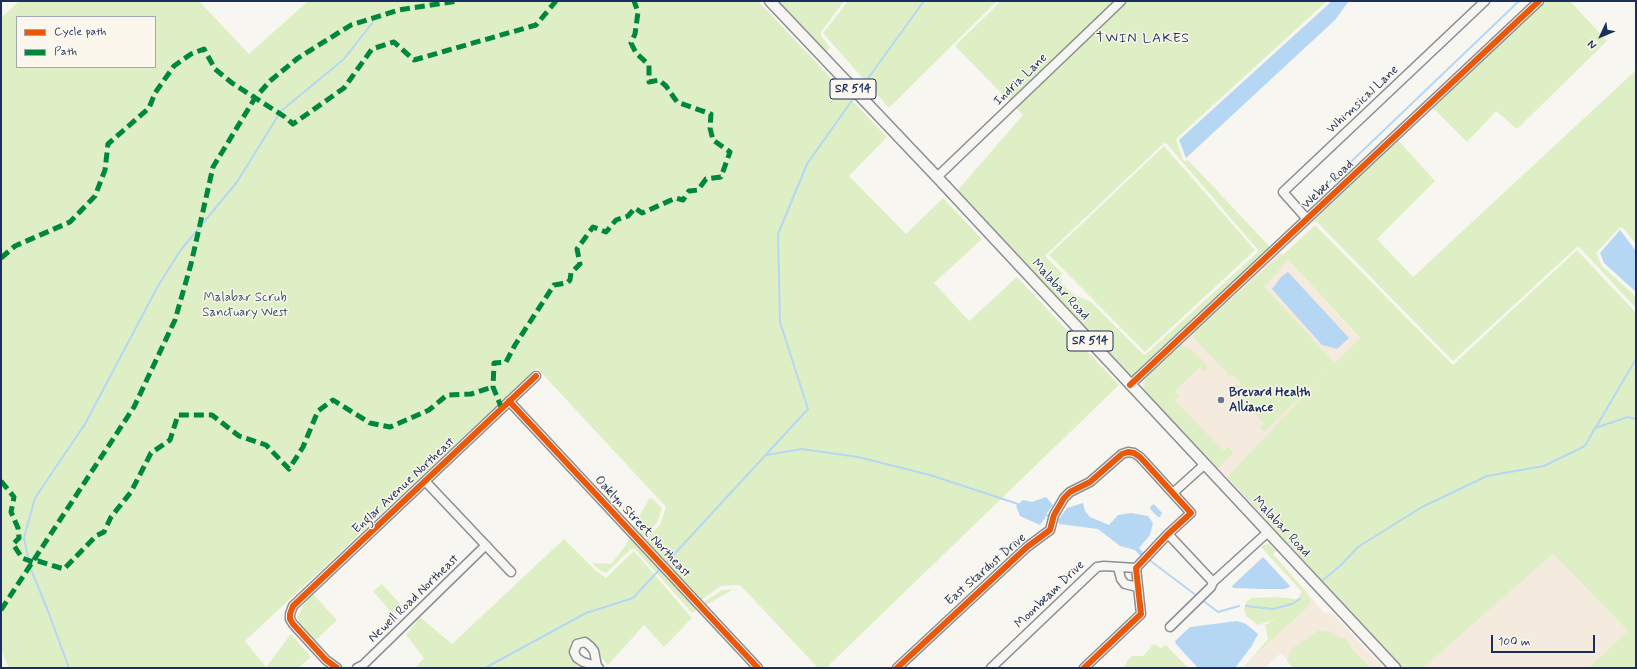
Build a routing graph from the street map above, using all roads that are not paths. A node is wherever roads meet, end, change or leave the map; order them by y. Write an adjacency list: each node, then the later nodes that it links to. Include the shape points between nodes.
1 (770, 1): 5 (main road, Malabar Road / SR 514)
2 (1121, 1): 5 (street, Indria Lane)
3 (1485, 1): 6 (street, Whimsical Lane, via 1283,192)
4 (1539, 1): 6 (street, Weber Road)
5 (937, 177): 8 (main road, Malabar Road / SR 514)
6 (1307, 219): 8 (street, Weber Road)
7 (536, 376): 9 (street, Englar Avenue Northeast)
8 (1130, 385): 10 (main road, Malabar Road / SR 514)
9 (509, 401): 11 (street, Englar Avenue Northeast); 24 (street, Oaklyn Street Northeast)
10 (1205, 464): 12 (street); 13 (main road, Malabar Road / SR 514)
11 (425, 481): 15 (street); 22 (street, Englar Avenue Northeast, via 293,606 290,614 292,624)
12 (1173, 493): 14 (street, via 1191,513); 25 (street, East Stardust Drive, via 1140,457 1134,453 1122,454 1090,482 1070,492 1064,498 1050,530 1027,547)
13 (1268, 532): 19 (street); 28 (main road, Malabar Road / SR 514)
14 (1168, 534): 17 (street); 19 (street)
15 (486, 545): 18 (street); 23 (street, Newell Road Northeast)
16 (1118, 567): 17 (street, Moonbeam Drive); 20 (street, via 1121,580 1125,584); 26 (street, Moonbeam Drive, via 1097,567)
17 (1136, 568): 20 (street)
18 (512, 572)
19 (1213, 582): 21 (street, via 1211,587)
20 (1137, 587): 27 (street, via 1141,614)
21 (1170, 627)
22 (337, 668)
23 (357, 668)
24 (758, 668)
25 (897, 668)
26 (991, 668)
27 (1084, 668)
28 (1395, 668)

